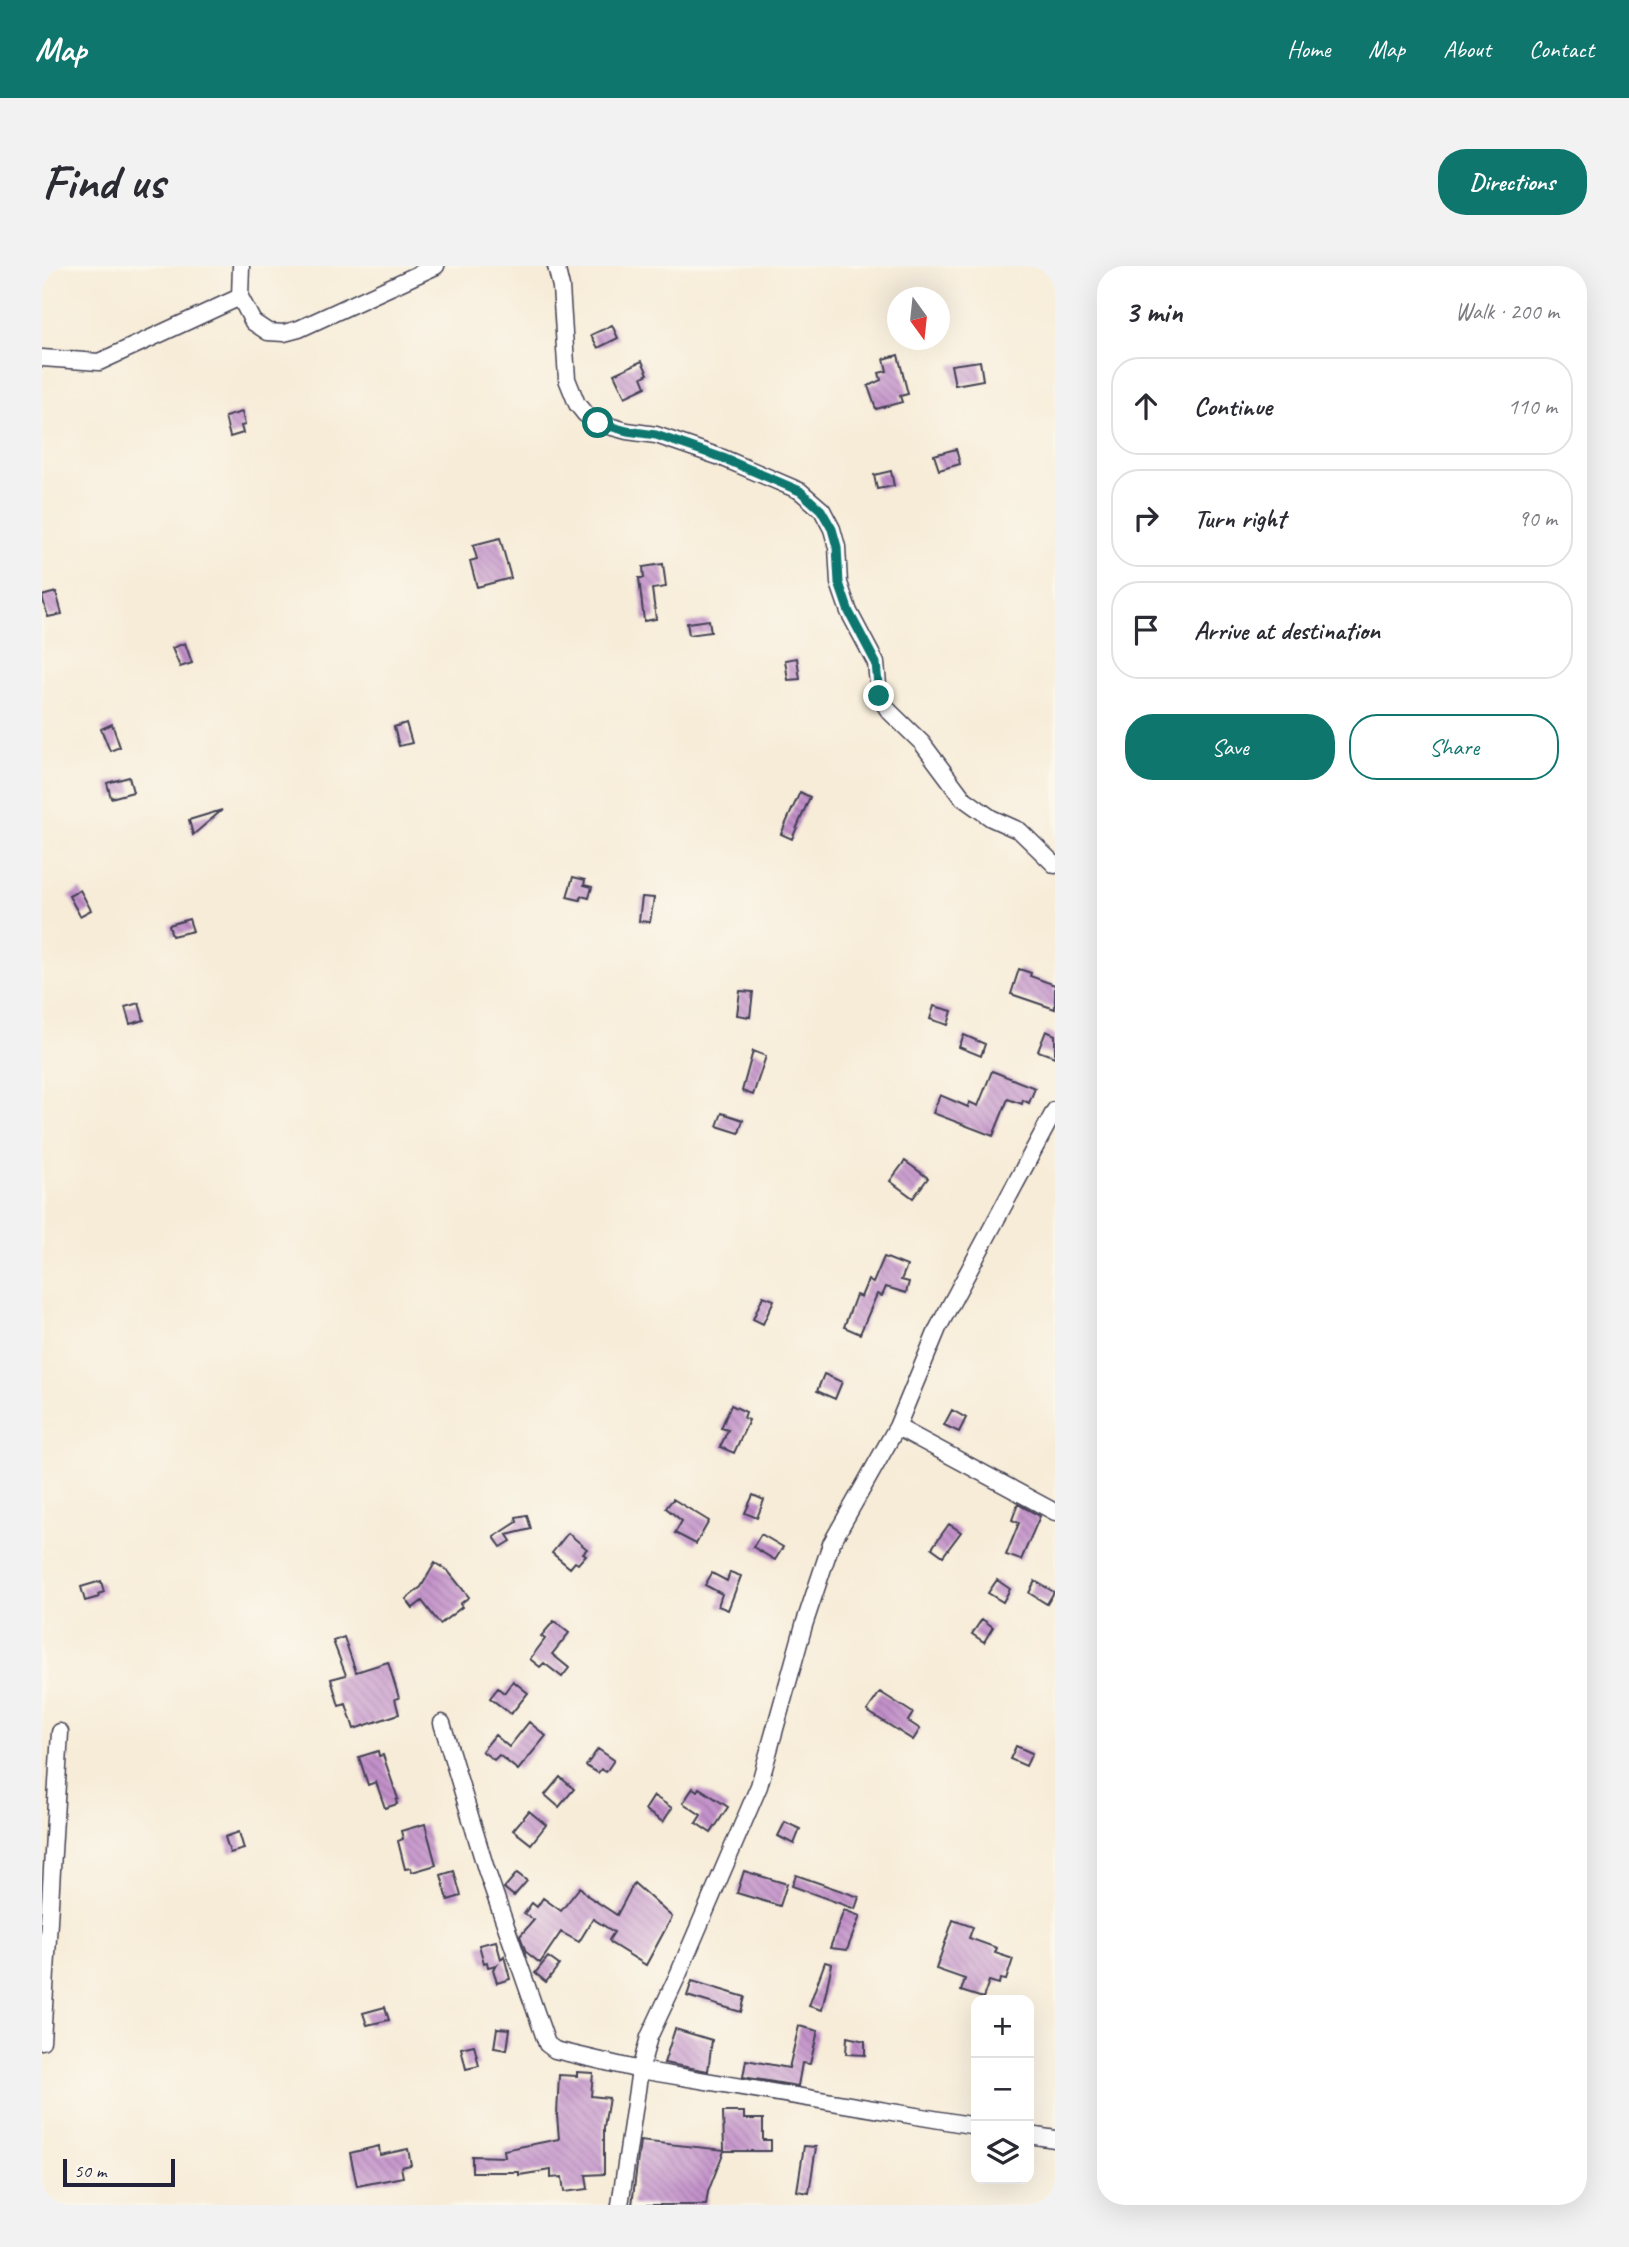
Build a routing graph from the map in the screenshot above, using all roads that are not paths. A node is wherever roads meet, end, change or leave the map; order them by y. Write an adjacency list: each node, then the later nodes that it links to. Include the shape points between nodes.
1 (241, 266): 4 (street)
2 (436, 266): 4 (street, via 284,333 268,332 253,322)
3 (556, 266): 6 (street, via 568,379 584,414 598,423 656,435 723,458 800,491 821,510 837,547 839,583 849,612 876,663 879,696 922,743 963,799 1020,831)
4 (240, 297): 5 (street, via 99,362)
5 (42, 358)
6 (1055, 865)
7 (1055, 1110): 8 (street, via 938,1328)
8 (897, 1427): 9 (street); 13 (street, via 831,1545 759,1786 658,2014)
9 (1055, 1512)
10 (442, 1723): 13 (street, via 486,1869 547,2044 555,2050)
11 (60, 1732): 12 (street)
12 (42, 2041)
13 (640, 2070): 14 (street); 17 (street)
14 (971, 2125)
15 (1034, 2136): 16 (street)
16 (1055, 2139)
17 (620, 2205)

